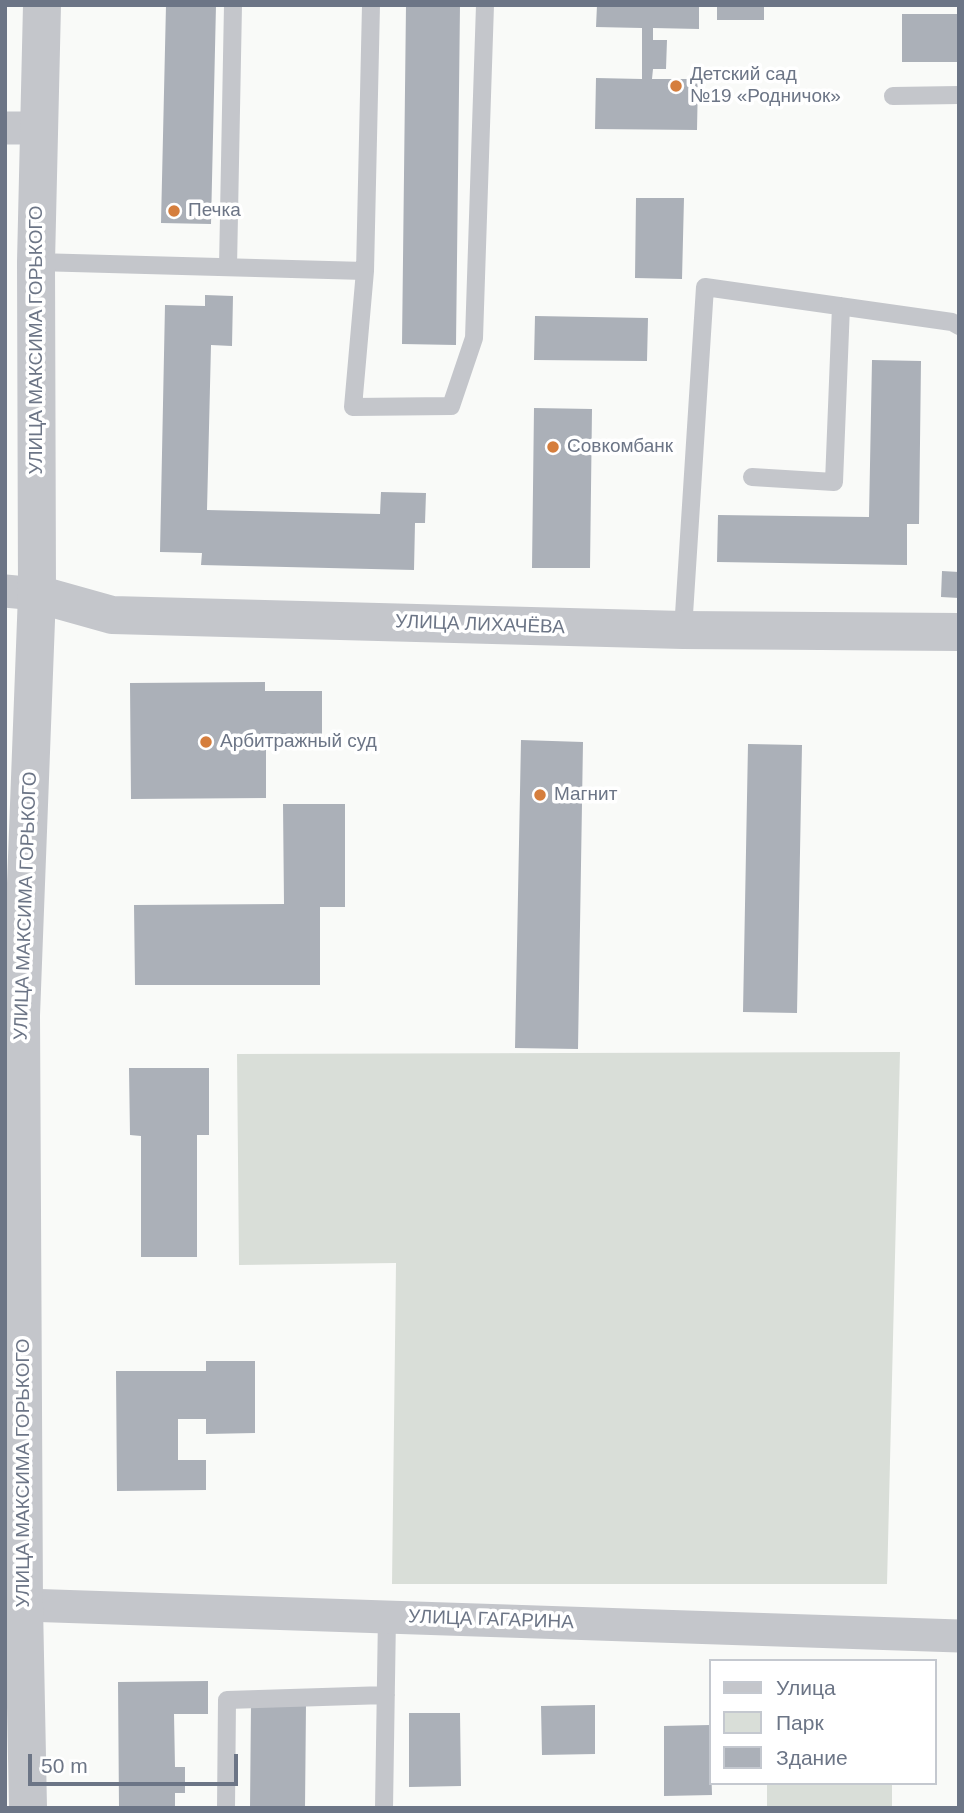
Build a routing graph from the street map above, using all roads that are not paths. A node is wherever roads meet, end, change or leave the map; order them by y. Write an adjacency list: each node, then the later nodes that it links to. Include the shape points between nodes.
1 (42, 5): 7 (street, УЛИЦА МАКСИМА ГОРЬКОГО)
2 (233, 5): 9 (lane)
3 (371, 5): 10 (lane)
4 (485, 5): 10 (lane, via 474,338 451,406 353,407)
5 (959, 95): 6 (lane)
6 (892, 96)
7 (22, 128): 8 (street, УЛИЦА МАКСИМА ГОРЬКОГО)
8 (36, 262): 9 (lane); 14 (street, УЛИЦА МАКСИМА ГОРЬКОГО)
9 (228, 267): 10 (lane)
10 (365, 271)
11 (841, 306): 12 (lane); 13 (lane, via 834,482); 15 (lane, via 705,286)
12 (959, 326)
13 (752, 477)
14 (21, 592): 15 (street, УЛИЦА ЛИХАЧЁВА, via 113,615); 17 (street, УЛИЦА МАКСИМА ГОРЬКОГО)
15 (683, 631): 16 (street, УЛИЦА ЛИХАЧЁВА)
16 (959, 632)
17 (13, 1015): 18 (street, УЛИЦА МАКСИМА ГОРЬКОГО)
18 (24, 1605): 19 (street, УЛИЦА ГАГАРИНА); 22 (street, УЛИЦА МАКСИМА ГОРЬКОГО)
19 (387, 1616): 20 (street, УЛИЦА ГАГАРИНА); 21 (lane)
20 (959, 1636)
21 (386, 1695): 23 (lane, via 227,1700); 24 (lane)
22 (29, 1808)
23 (226, 1808)
24 (384, 1808)

